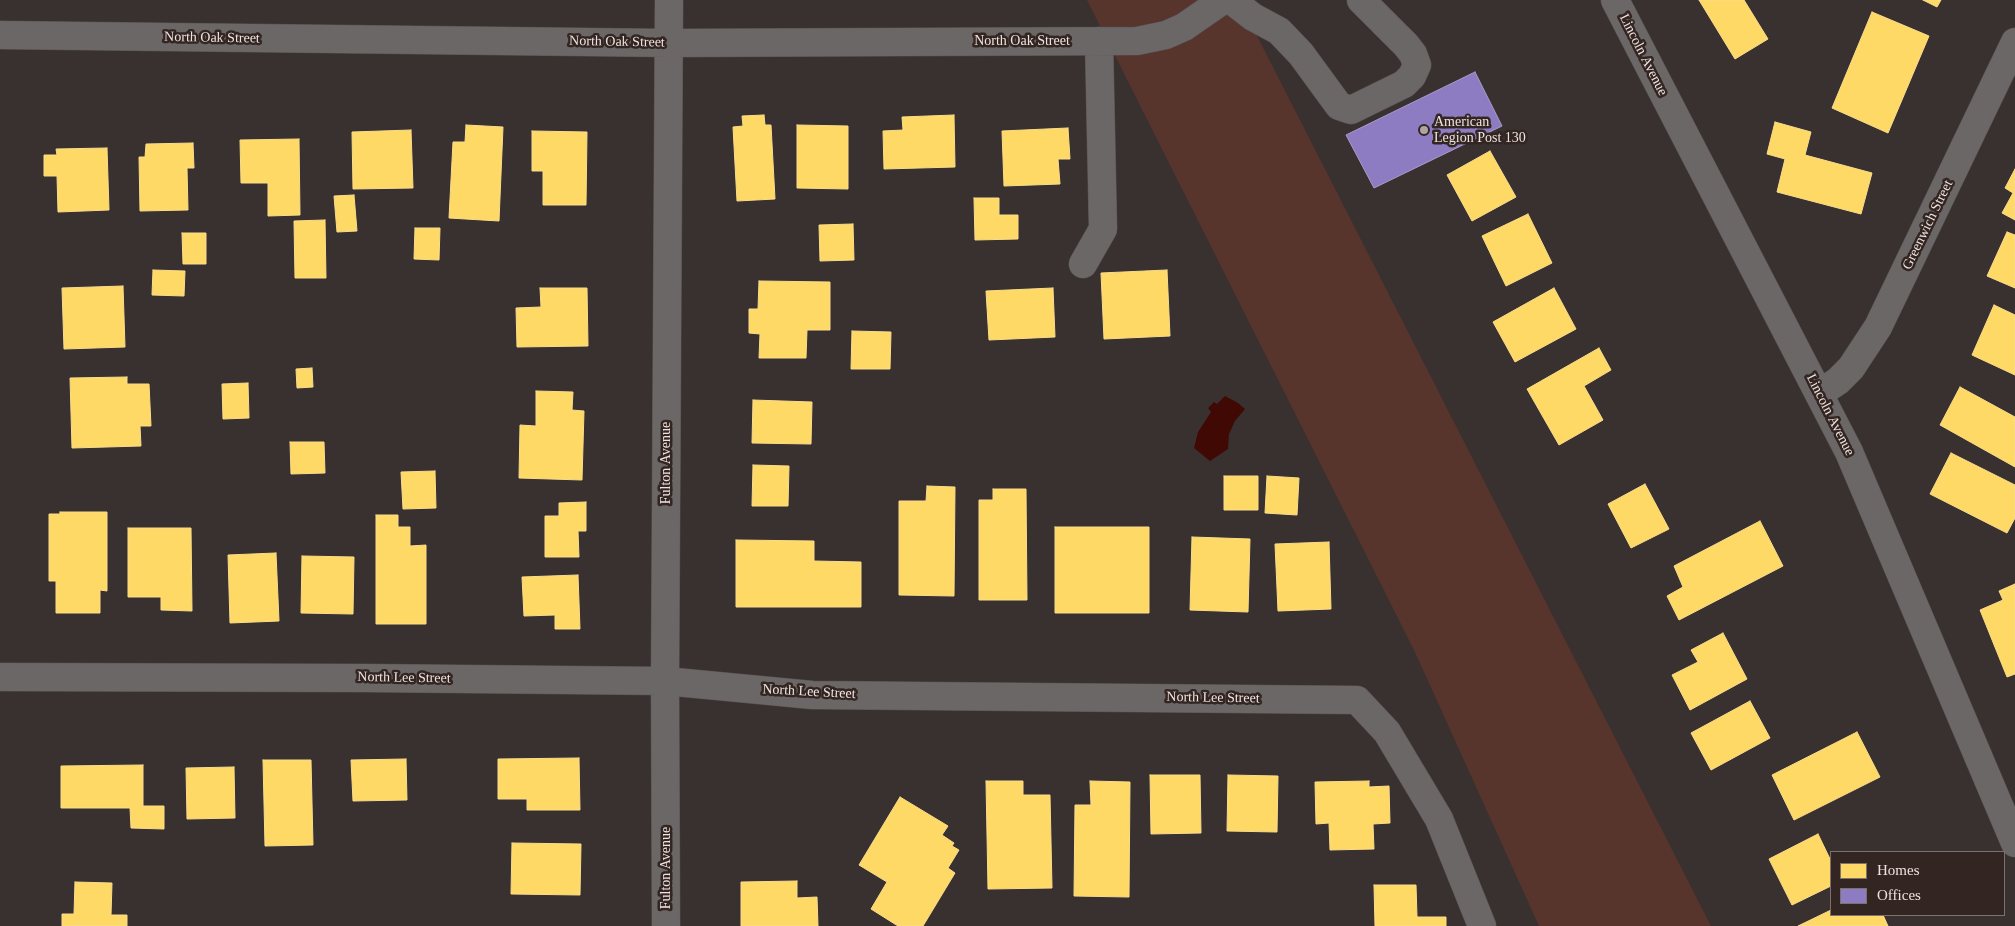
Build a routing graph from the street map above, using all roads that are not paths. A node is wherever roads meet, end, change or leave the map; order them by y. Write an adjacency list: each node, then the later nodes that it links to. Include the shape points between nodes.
1 (669, 0): 9 (street, Fulton Avenue)
2 (1223, 0): 7 (street, North Oak Street, via 1166,35 1137,41)
3 (1231, 0): 4 (street, via 1279,31 1301,54 1339,106 1351,110 1404,84 1417,65 1406,45)
4 (1361, 0)
5 (1615, 0): 11 (street, Lincoln Avenue)
6 (0, 35): 9 (street, North Oak Street)
7 (1099, 41): 9 (street, North Oak Street); 10 (street, via 1103,229)
8 (2015, 42): 11 (street, Greenwich Street, via 1878,327 1851,368 1838,382)
9 (669, 43): 13 (street, Fulton Avenue)
10 (1083, 264)
11 (1820, 393): 14 (street, Lincoln Avenue, via 1872,505)
12 (0, 677): 13 (street, North Lee Street)
13 (665, 681): 15 (street, Fulton Avenue); 16 (street, North Lee Street, via 812,695 1356,700 1387,732 1439,819)
14 (2015, 843)
15 (666, 926)
16 (1482, 926)

